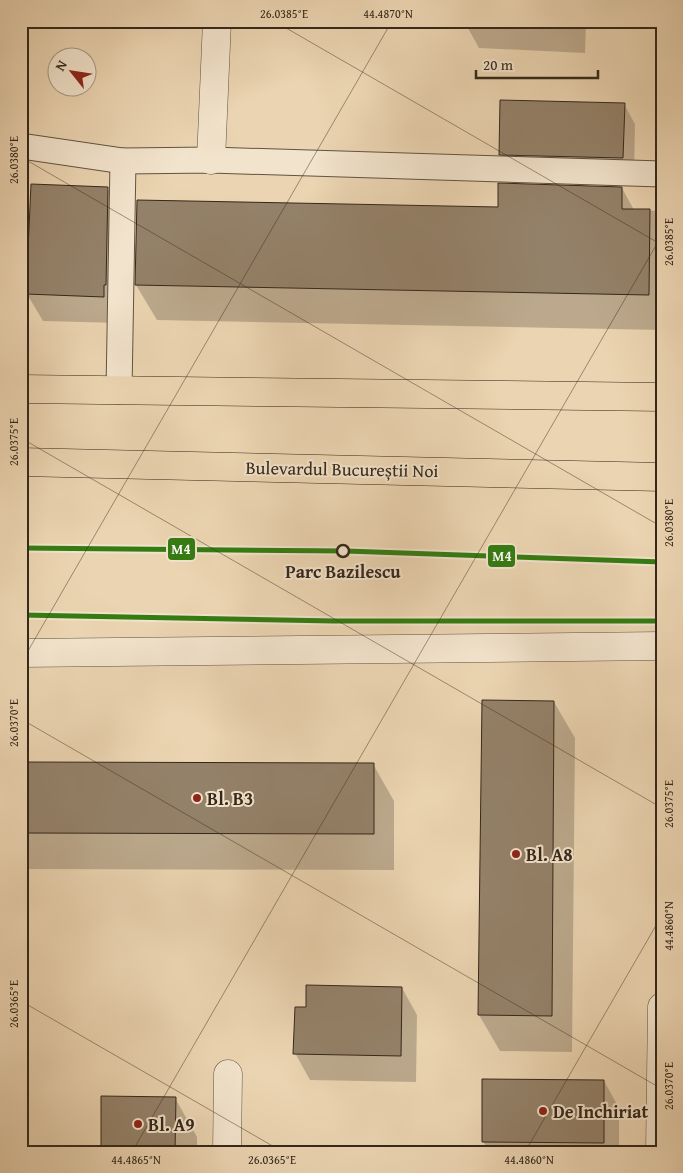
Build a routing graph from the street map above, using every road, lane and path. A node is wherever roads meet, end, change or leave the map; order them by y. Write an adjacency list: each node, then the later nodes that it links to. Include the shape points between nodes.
1 (217, 21): 3 (street)
2 (21, 146): 4 (lane)
3 (211, 160): 4 (lane); 5 (lane)
4 (123, 161): 7 (lane)
5 (662, 174)
6 (21, 389): 7 (main road)
7 (119, 391): 8 (main road)
8 (662, 397)
9 (21, 462): 10 (main road, Bulevardul Bucureștii Noi)
10 (662, 477)
11 (662, 646): 12 (street)
12 (21, 653)
13 (662, 1007): 16 (street)
14 (228, 1074): 15 (street)
15 (227, 1152)
16 (660, 1152)

